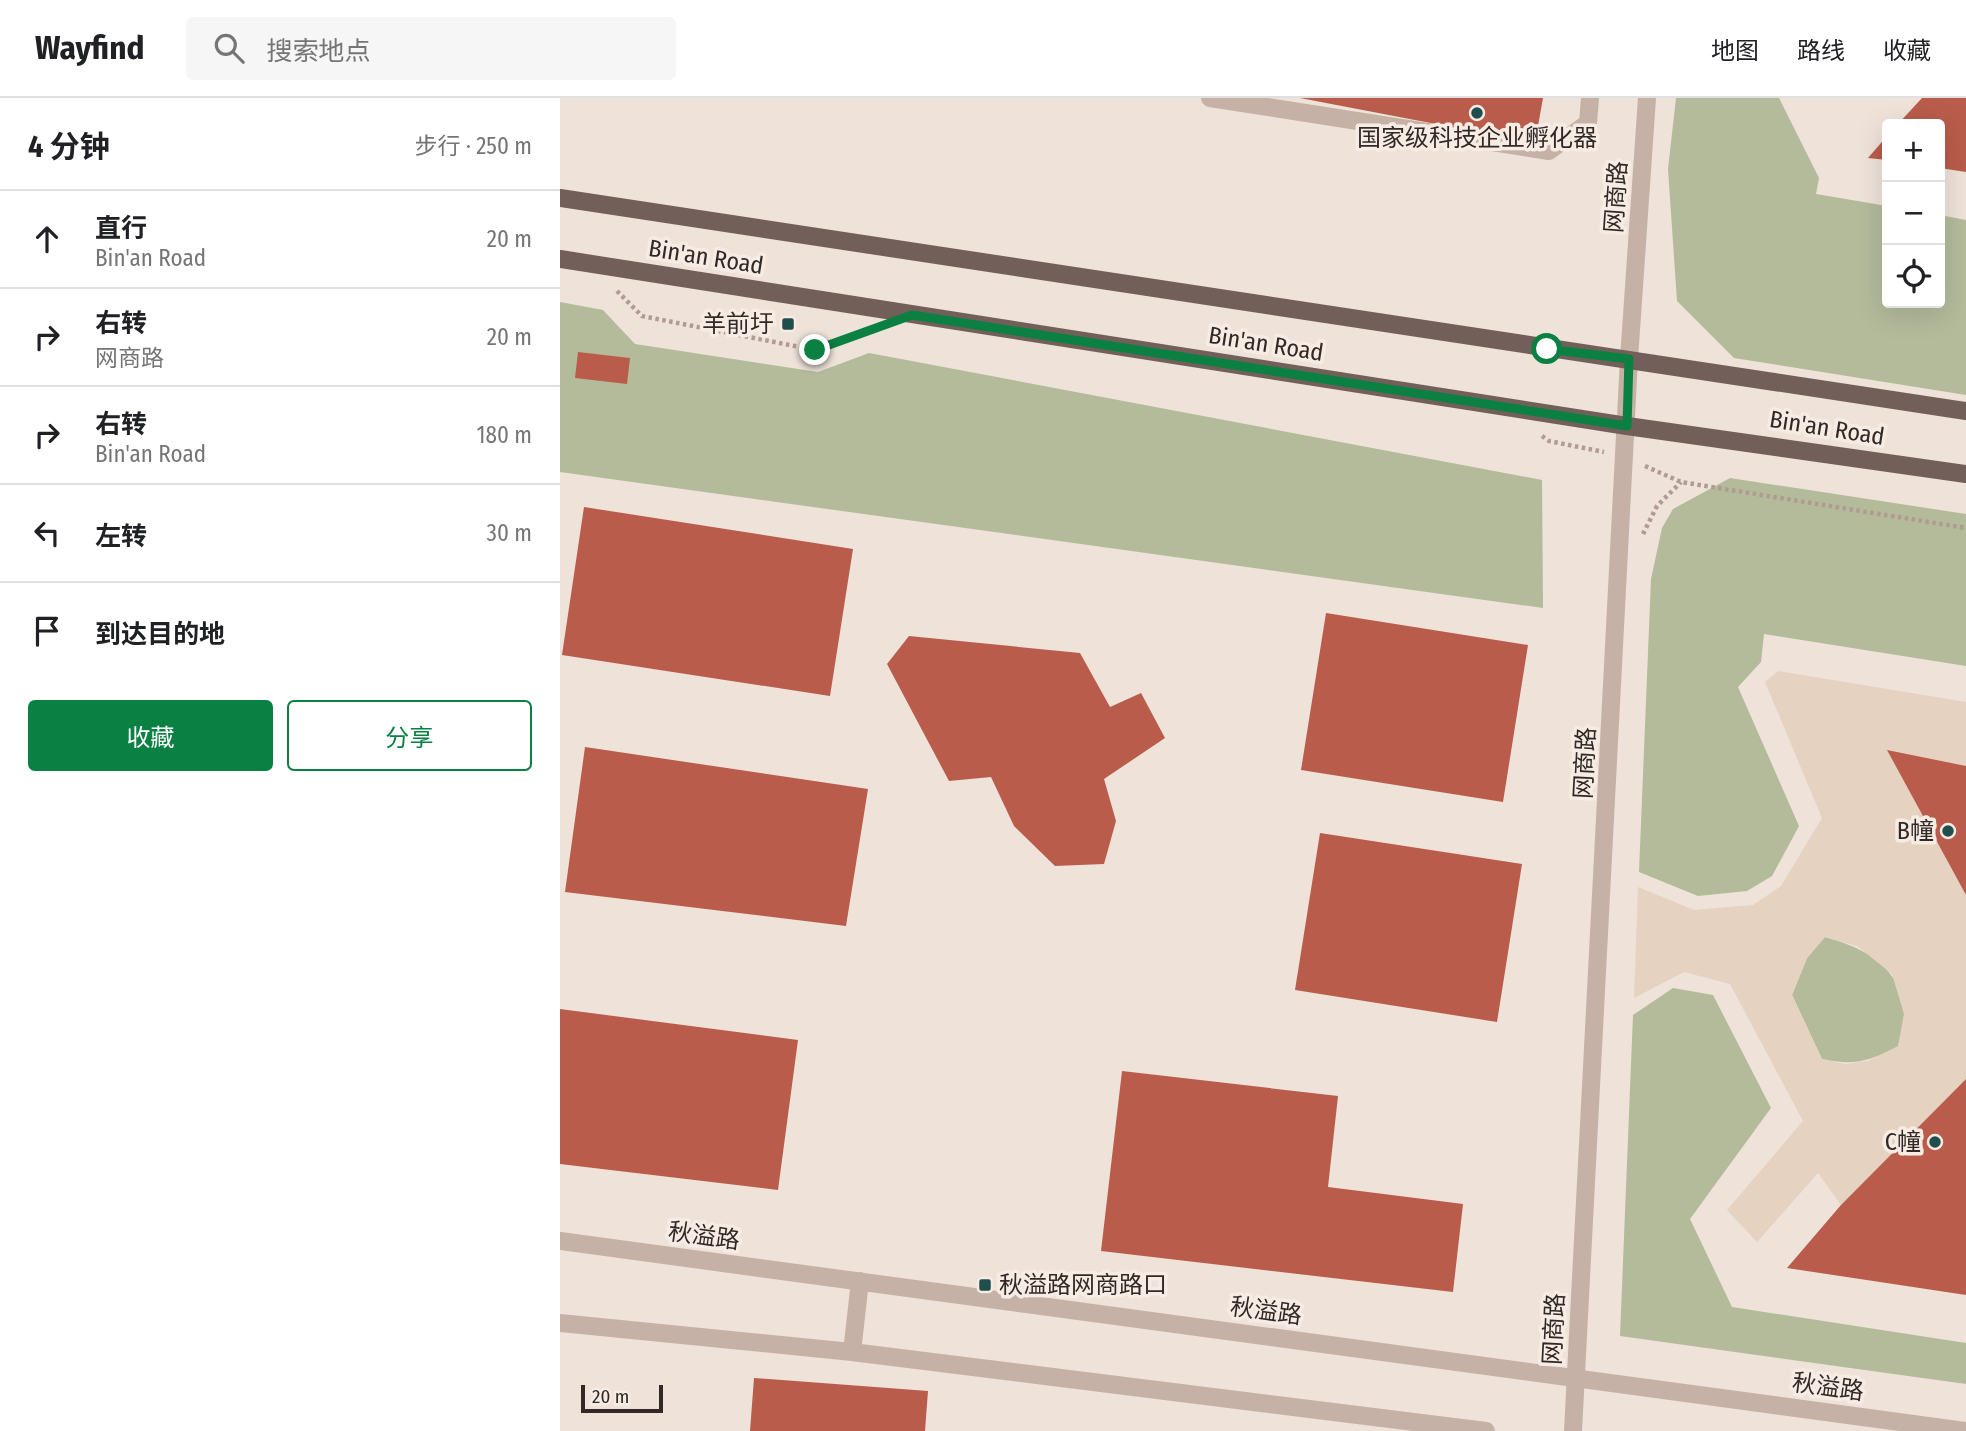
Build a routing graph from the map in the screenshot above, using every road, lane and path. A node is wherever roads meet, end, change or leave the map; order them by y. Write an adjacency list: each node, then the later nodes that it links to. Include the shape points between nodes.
1 (1210, 98): 2 (street, via 1549,151 1588,123)
2 (1590, 98)
3 (1647, 98): 8 (street, 网商路)
4 (560, 198): 8 (main road, Bin'an Road)
5 (560, 259): 10 (main road, Bin'an Road)
6 (616, 290): 7 (path, via 642,316 815,350)
7 (876, 328)
8 (1629, 359): 9 (main road, Bin'an Road); 10 (street, 网商路)
9 (1966, 411)
10 (1627, 426): 12 (street, 网商路); 13 (main road, Bin'an Road)
11 (1540, 434): 12 (path, via 1549,441)
12 (1626, 457): 14 (path, via 1681,482); 19 (street, 网商路)
13 (1966, 474)
14 (1966, 528)
15 (560, 1241): 16 (street, 秋溢路)
16 (860, 1281): 18 (street); 19 (street, 秋溢路)
17 (560, 1323): 18 (street)
18 (852, 1352): 20 (street)
19 (1576, 1377): 21 (street, 网商路); 22 (street, 秋溢路)
20 (1486, 1431)
21 (1573, 1431)
22 (1966, 1431)

